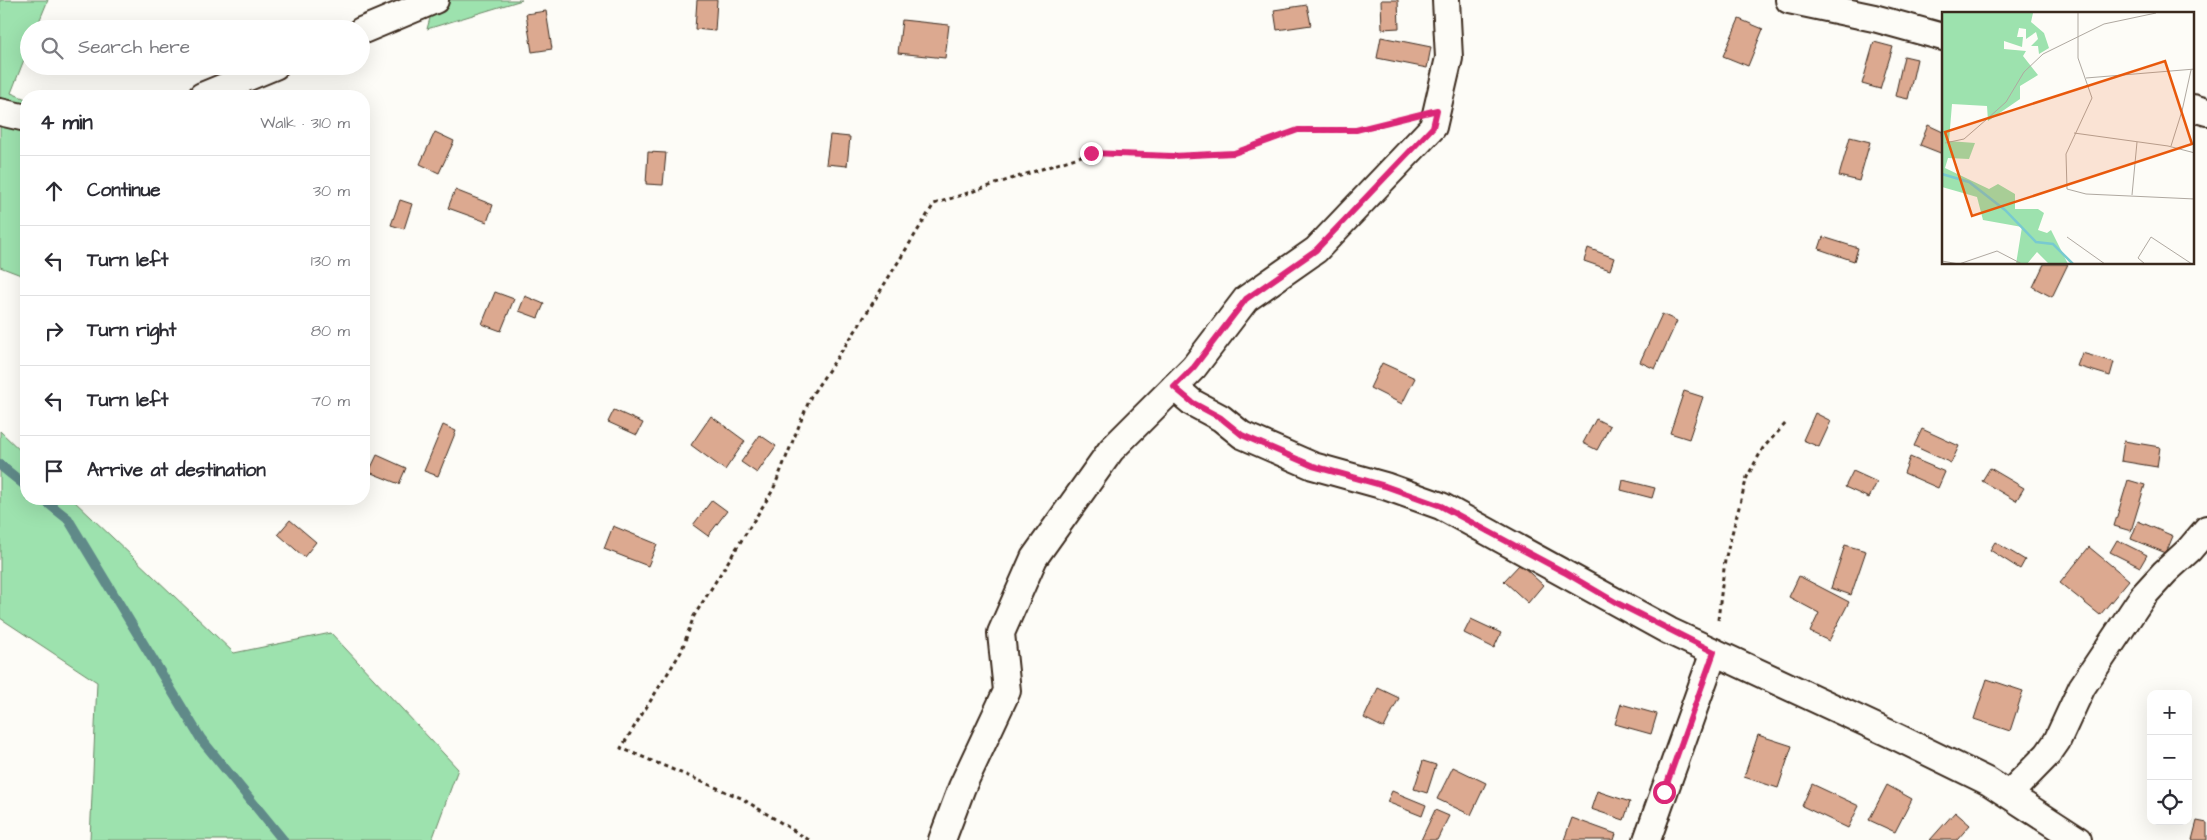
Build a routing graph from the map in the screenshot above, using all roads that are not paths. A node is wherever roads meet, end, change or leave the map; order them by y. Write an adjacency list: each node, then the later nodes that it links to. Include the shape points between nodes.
1 (435, 0): 4 (street)
2 (1446, 0): 12 (street, via 1449,58 1433,127 1316,250 1246,299 1194,367)
3 (1789, 0): 5 (street)
4 (370, 27)
5 (1942, 37)
6 (253, 75): 7 (street)
7 (217, 90)
8 (2194, 108): 10 (street)
9 (0, 112): 11 (street)
10 (2207, 112)
11 (20, 117)
12 (1174, 387): 14 (street, via 1242,435 1313,466 1441,506 1617,603); 16 (street, via 1110,450 1034,558 1001,633 1007,691 962,787)
13 (2207, 529): 15 (street, via 2143,596 2082,687 2057,741)
14 (1714, 652): 15 (street, via 1888,732); 17 (street)
15 (2009, 794): 18 (street)
16 (942, 840)
17 (1647, 840)
18 (2078, 840)

